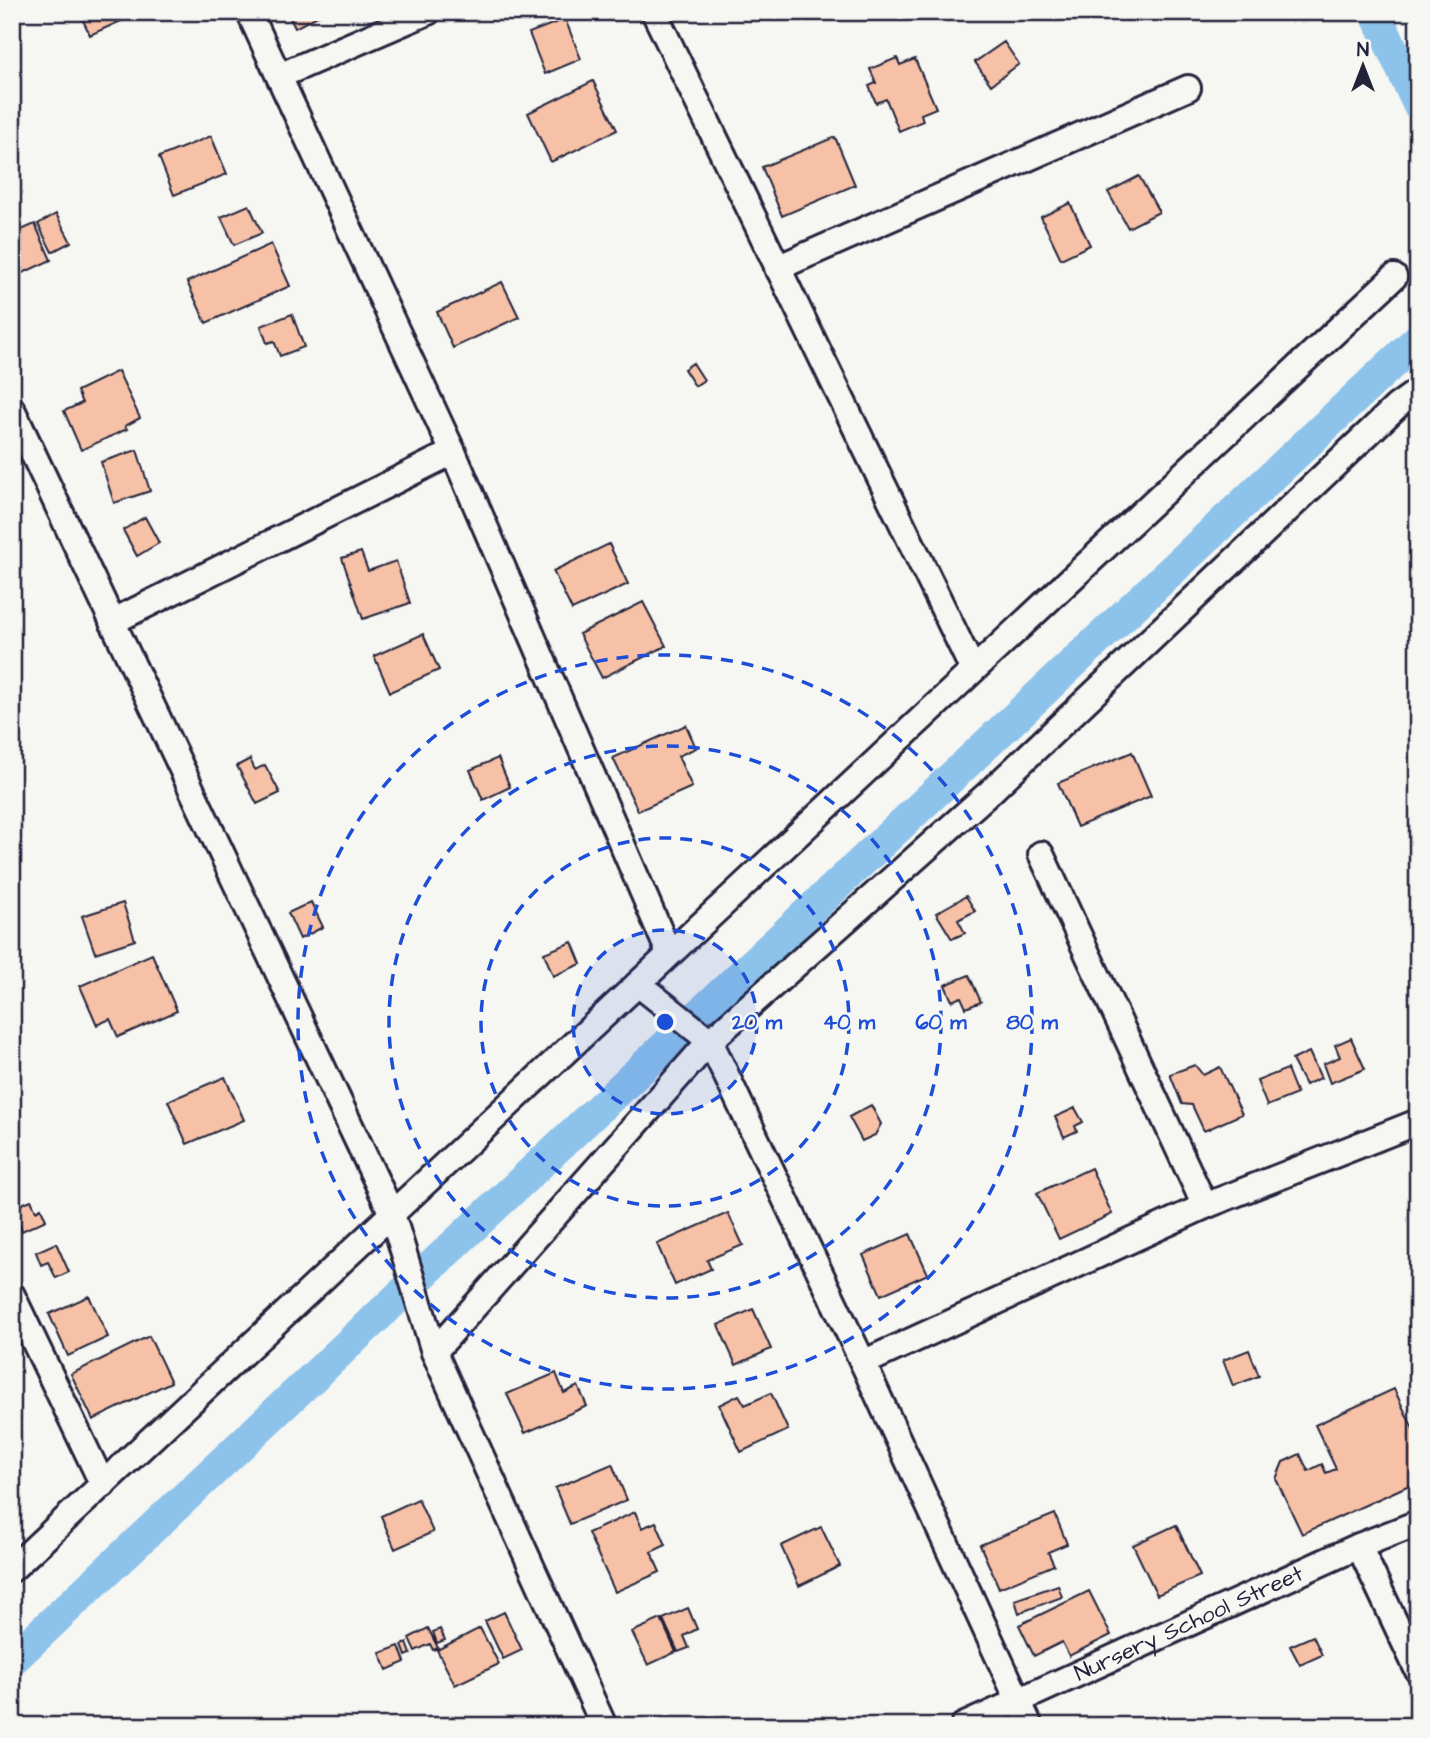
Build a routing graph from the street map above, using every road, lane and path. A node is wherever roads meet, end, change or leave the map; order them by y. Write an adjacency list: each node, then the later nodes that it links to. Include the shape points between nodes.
1 (249, 12): 4 (street)
2 (428, 12): 4 (street)
3 (654, 12): 6 (street)
4 (279, 76): 10 (street)
5 (1188, 88): 6 (street)
6 (777, 268): 12 (street)
7 (1394, 277): 12 (street)
8 (1418, 391): 16 (street, via 1396,406 989,792)
9 (12, 409): 11 (street)
10 (453, 452): 11 (street); 14 (street)
11 (112, 622): 19 (street)
12 (973, 670): 14 (street)
13 (1041, 854): 18 (street)
14 (669, 953): 15 (street)
15 (638, 984): 16 (street); 19 (street)
16 (710, 1041): 21 (street); 22 (street)
17 (1418, 1122): 18 (street)
18 (1205, 1206): 22 (street)
19 (392, 1214): 21 (street); 23 (street)
20 (12, 1295): 23 (street)
21 (434, 1352): 29 (street)
22 (863, 1363): 28 (street)
23 (103, 1485): 26 (street)
24 (1418, 1523): 25 (street, Nursery School Street)
25 (1359, 1546): 27 (street); 28 (street, Nursery School Street)
26 (12, 1569)
27 (1418, 1671)
28 (1019, 1701): 30 (street, Nursery School Street); 31 (street)
29 (604, 1726)
30 (963, 1726)
31 (1030, 1726)

